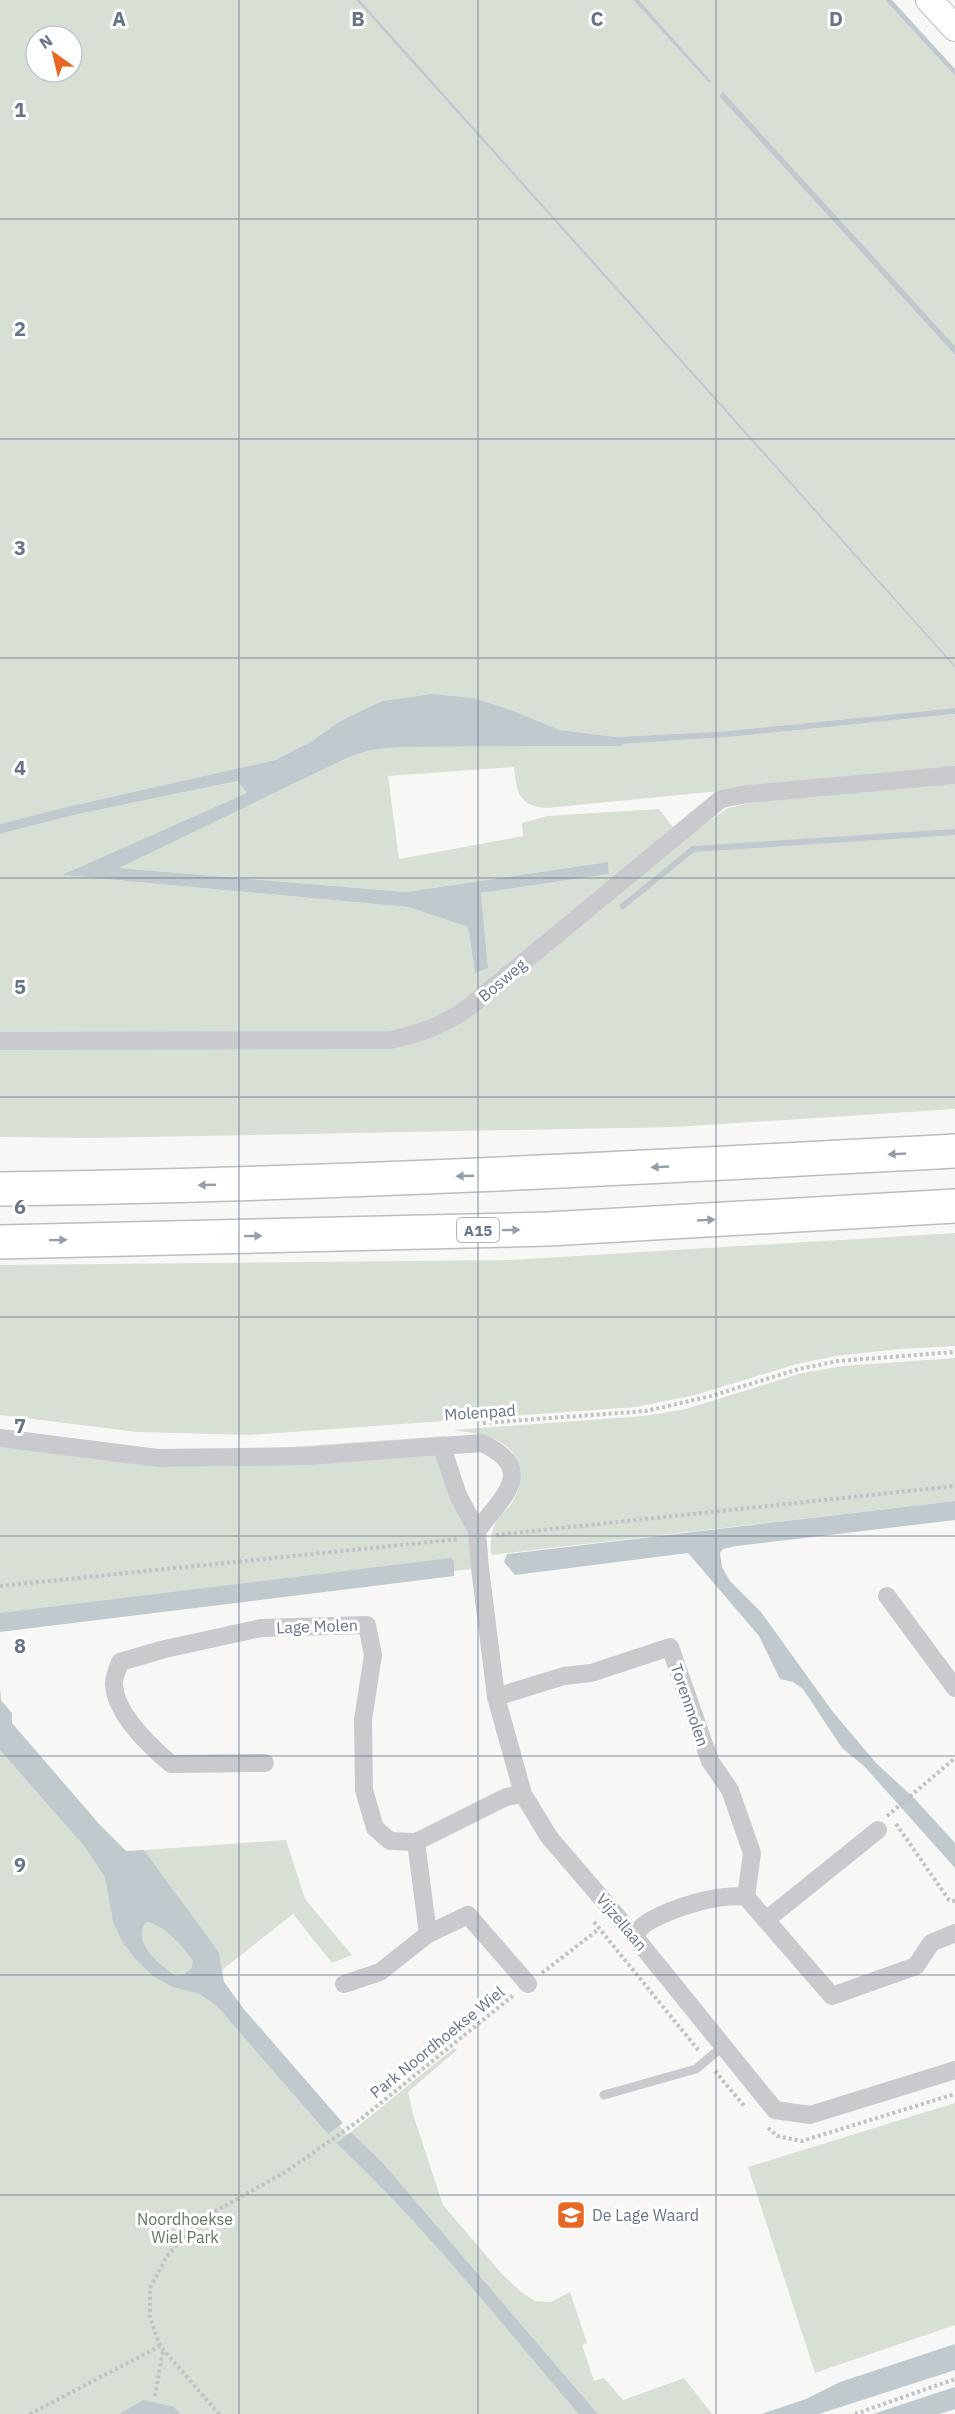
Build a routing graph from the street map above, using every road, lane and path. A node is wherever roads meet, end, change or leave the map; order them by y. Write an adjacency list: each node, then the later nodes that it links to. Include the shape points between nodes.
1 (929, 0): 2 (street)
2 (955, 28)
3 (955, 775): 4 (street, Bosweg, via 721,799 469,1007 446,1023 418,1034 390,1040)
4 (0, 1041)
5 (955, 1151): 7 (highway, one-way to 7, via 545,1173)
6 (0, 1176): 7 (highway)
7 (138, 1187): 8 (highway)
8 (0, 1189)
9 (955, 1206): 10 (highway, A15, one-way to 9, via 548,1229)
10 (0, 1242)
11 (955, 1352): 12 (path, Molenpad, via 838,1361 646,1411)
12 (475, 1424)
13 (0, 1438): 14 (street, via 158,1458 307,1456)
14 (442, 1447): 15 (street, Vijzellaan, via 458,1494); 15 (street, via 482,1443 500,1452 513,1472 512,1485)
15 (477, 1531): 18 (street, Vijzellaan)
16 (887, 1596): 17 (street)
17 (955, 1688)
18 (496, 1697): 21 (street, Vijzellaan); 26 (street, Torenmolen, via 564,1676 591,1673 670,1647 710,1761 730,1790 752,1853)
19 (955, 1758): 22 (path)
20 (265, 1763): 25 (street, Lage Molen, via 171,1764 147,1744 117,1702 113,1682 120,1662 165,1648 261,1628 367,1625 373,1655 363,1720 364,1790 375,1828 390,1841)
21 (523, 1794): 25 (street, via 506,1797); 32 (street, Vijzellaan, via 549,1837)
22 (898, 1806)
23 (888, 1813): 27 (path, via 949,1899)
24 (878, 1830): 28 (street)
25 (416, 1842): 31 (street)
26 (746, 1897): 28 (street); 32 (street, via 732,1895 700,1901 646,1923)
27 (955, 1901)
28 (766, 1920): 30 (street, via 832,1996 916,1966 931,1943)
29 (599, 1929): 34 (path, Park Noordhoekse Wiel)
30 (955, 1933)
31 (428, 1934): 33 (street, via 380,1972); 34 (street, via 468,1915)
32 (634, 1936): 35 (street, Vijzellaan)
33 (344, 1984)
34 (528, 1984): 38 (path, Park Noordhoekse Wiel, via 361,2119 287,2171 196,2222 167,2256 150,2288 150,2317)
35 (723, 2046): 36 (street, Vijzellaan, via 775,2110 810,2115); 37 (lane, via 696,2069)
36 (955, 2070)
37 (604, 2095)
38 (162, 2348): 40 (path); 41 (path); 42 (path)
39 (955, 2379): 43 (path)
40 (155, 2396)
41 (30, 2414)
42 (219, 2414)
43 (855, 2414)

